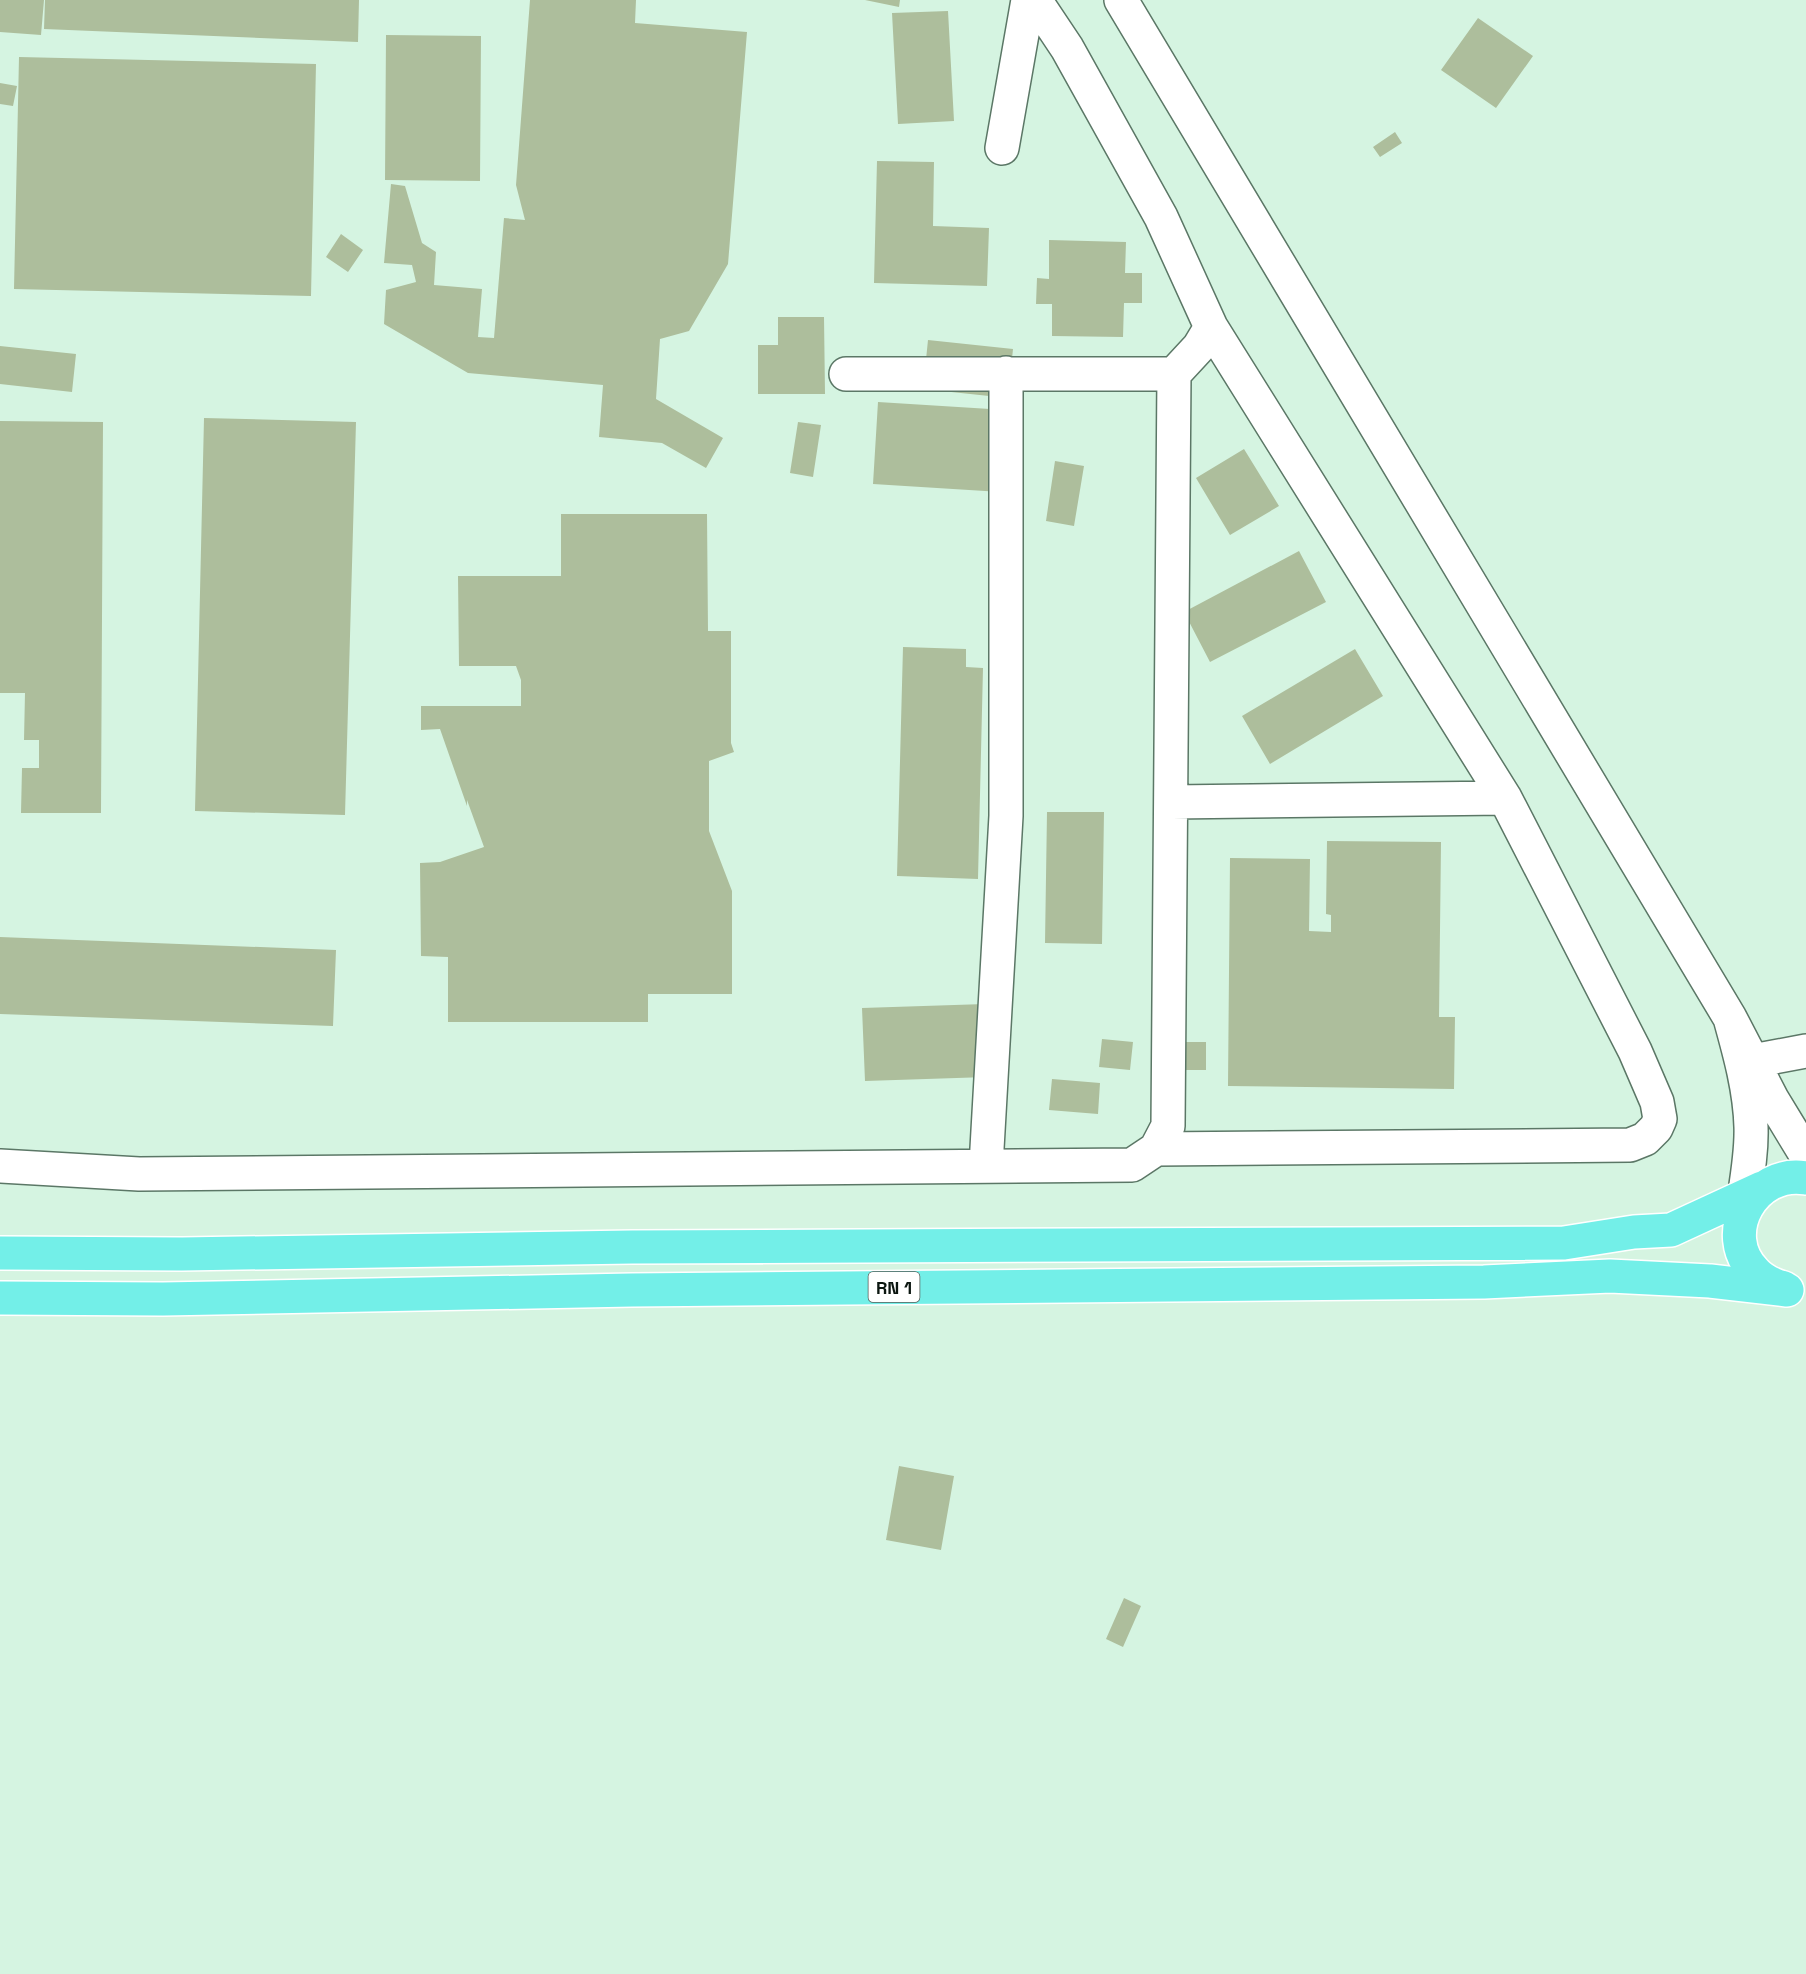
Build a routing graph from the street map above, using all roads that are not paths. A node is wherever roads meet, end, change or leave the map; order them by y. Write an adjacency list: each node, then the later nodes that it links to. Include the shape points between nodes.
1 (1028, 0): 4 (street)
2 (1035, 0): 5 (street, via 1067,48 1161,217)
3 (1121, 0): 12 (street, via 1730,1018)
4 (1002, 148)
5 (1211, 327): 8 (street); 9 (street)
6 (1006, 373): 7 (street); 8 (street); 16 (street, via 1006,816)
7 (846, 374)
8 (1174, 374): 10 (street)
9 (1505, 798): 10 (street); 13 (street, via 1635,1051 1657,1102 1660,1119 1656,1128 1645,1139 1630,1145)
10 (1172, 802): 13 (street, via 1168,1126)
11 (1806, 1051): 12 (street)
12 (1747, 1062): 14 (street); 18 (street, via 1751,1129)
13 (1156, 1149): 16 (street, via 1132,1165)
14 (1806, 1155)
15 (0, 1166): 16 (street, via 139,1174)
16 (986, 1166)
17 (1806, 1178): 18 (main road, via 1779,1179)
18 (1749, 1201): 19 (main road, RN 1, via 1671,1230 1564,1243); 20 (main road, via 1739,1237 1744,1256 1754,1272 1770,1283)
19 (0, 1253)
20 (1797, 1289): 21 (main road, RN 1, via 1610,1276 1484,1282)
21 (0, 1298)

